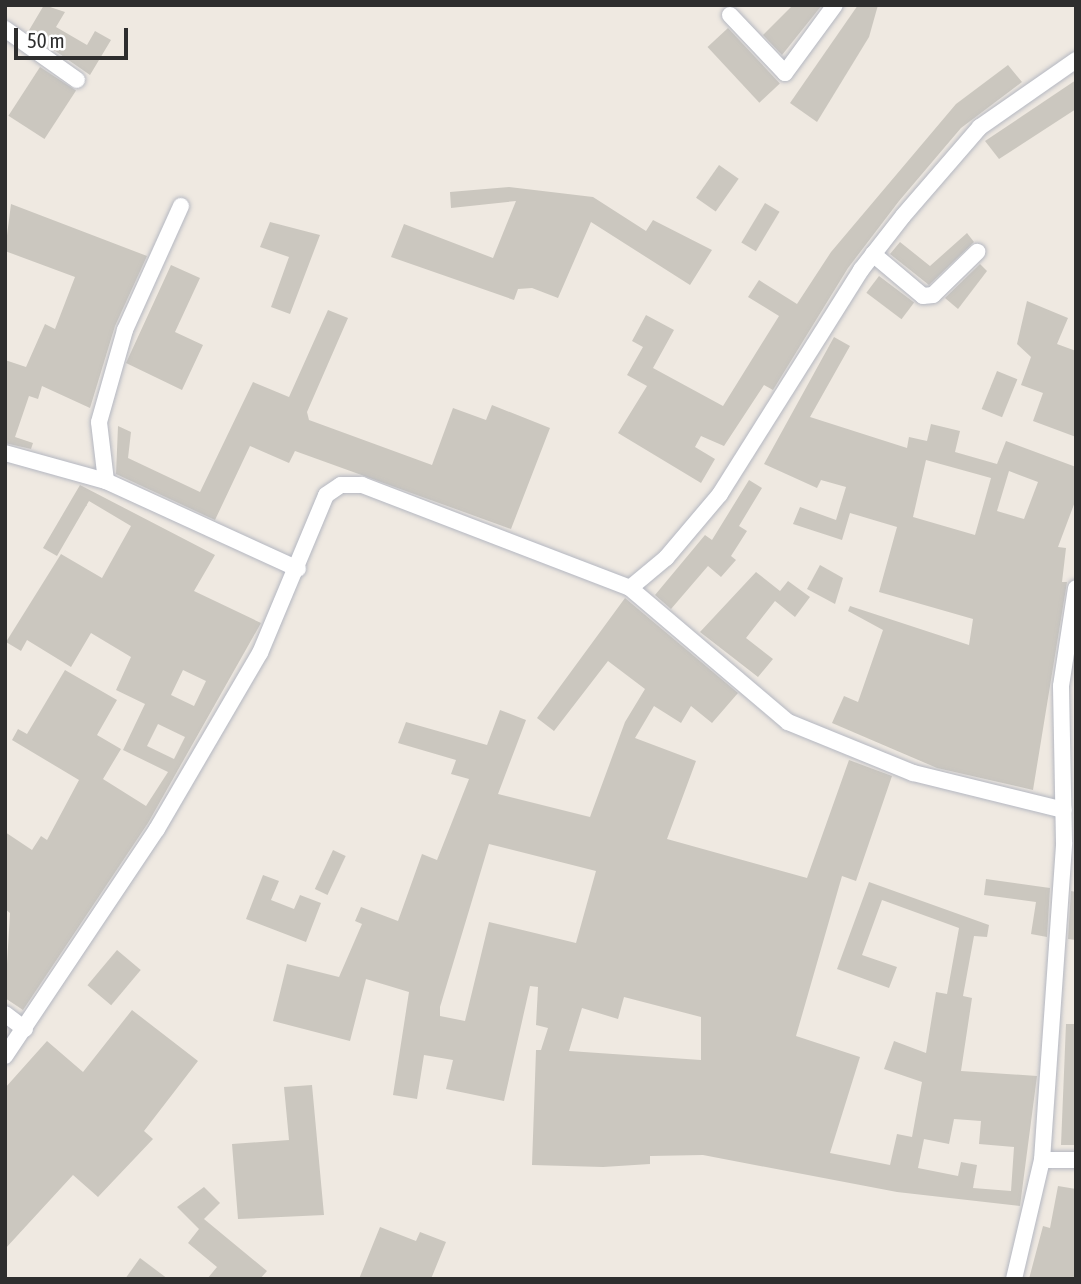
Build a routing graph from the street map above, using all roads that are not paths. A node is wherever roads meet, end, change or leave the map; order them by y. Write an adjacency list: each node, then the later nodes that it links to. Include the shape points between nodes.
1 (835, 5): 2 (street, via 785,73)
2 (730, 15)
3 (5, 29): 5 (street)
4 (1076, 60): 8 (street, via 980,127)
5 (77, 79)
6 (181, 206): 10 (street, via 125,330 99,422)
7 (977, 252): 8 (street, via 933,295 923,296)
8 (873, 254): 12 (street, via 720,494 666,558)
9 (5, 453): 10 (street)
10 (106, 481): 11 (street)
11 (298, 569): 12 (street, via 326,495 341,485 362,485); 16 (street, via 260,653 157,829)
12 (630, 588): 14 (street, via 788,722 913,773)
13 (1076, 588): 14 (street, via 1061,686)
14 (1064, 810): 18 (street)
15 (5, 1014): 16 (street)
16 (25, 1029): 17 (street)
17 (5, 1056)
18 (1042, 1160): 19 (street); 20 (street)
19 (1076, 1160)
20 (1014, 1279)

